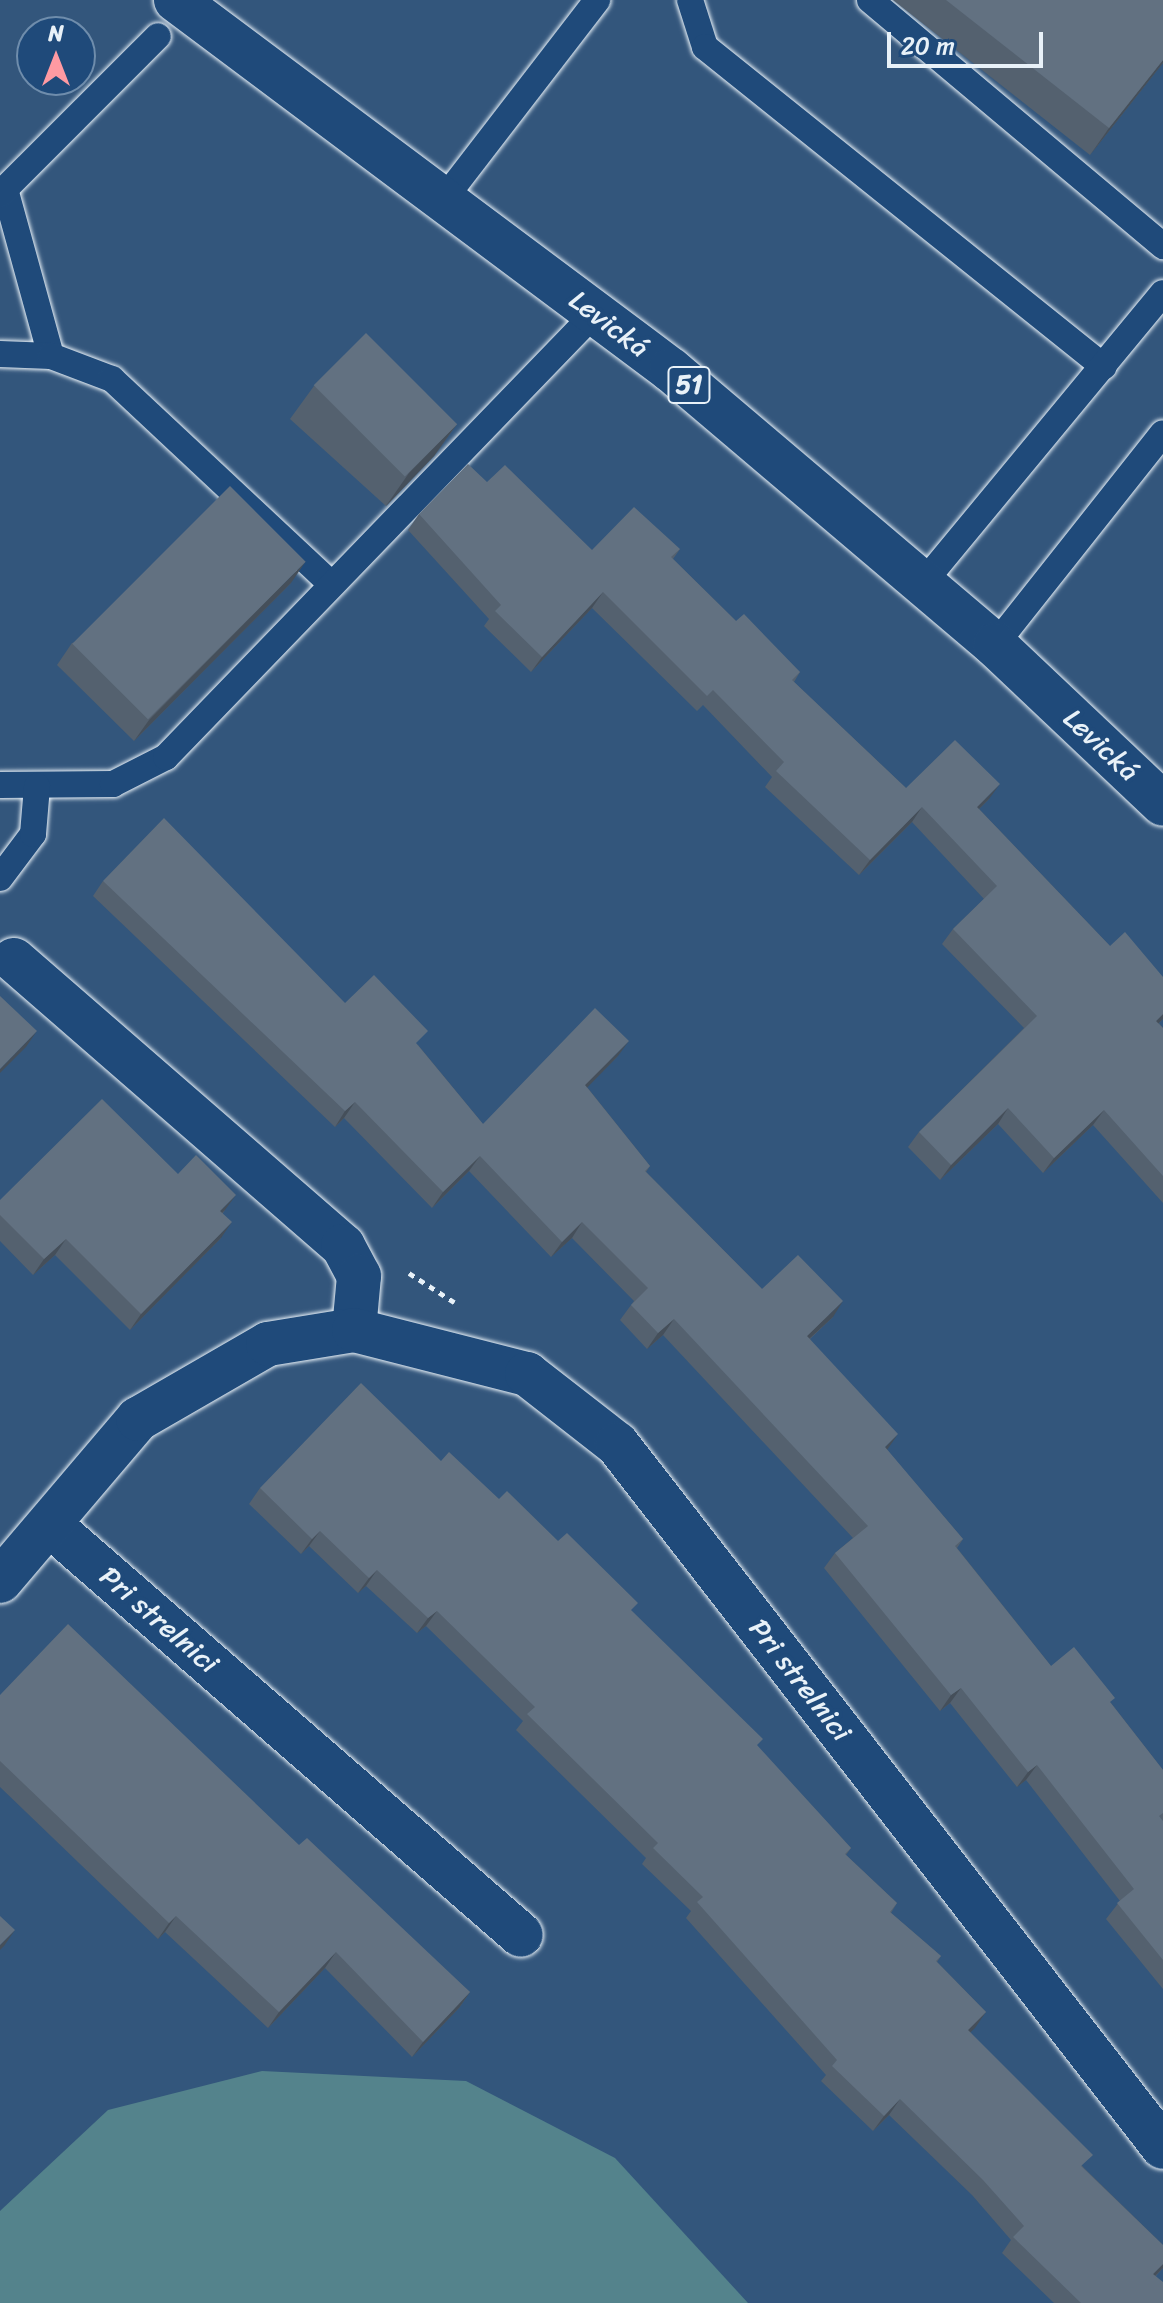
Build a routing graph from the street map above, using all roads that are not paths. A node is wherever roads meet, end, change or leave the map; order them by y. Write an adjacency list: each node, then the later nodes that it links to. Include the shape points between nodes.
1 (690, 0): 12 (lane, via 705,47)
2 (870, 0): 7 (lane)
3 (591, 2): 6 (lane)
4 (167, 18): 5 (lane); 6 (street, Levická / 51)
5 (2, 191): 11 (lane)
6 (444, 199): 9 (street, Levická / 51)
7 (1163, 246)
8 (1163, 293): 12 (lane)
9 (595, 313): 14 (street, Levická / 51); 15 (lane)
10 (0, 354): 11 (lane)
11 (51, 356): 15 (lane, via 112,379)
12 (1104, 367): 14 (lane)
13 (1163, 433): 16 (lane)
14 (923, 583): 16 (street, Levická / 51)
15 (331, 584): 18 (lane, via 166,757 113,784)
16 (995, 645): 19 (street, Levická / 51)
17 (0, 785): 18 (lane)
18 (37, 786): 20 (lane, via 33,834)
19 (1163, 804)
20 (0, 878)
21 (7, 952): 22 (street, via 343,1246 359,1276)
22 (354, 1330): 23 (street, Pri strelnici, via 268,1344 138,1419); 26 (street, Pri strelnici, via 527,1374 617,1444)
23 (50, 1525): 24 (street, Pri strelnici); 25 (street, Pri strelnici)
24 (0, 1581)
25 (521, 1935)
26 (1163, 2147)

